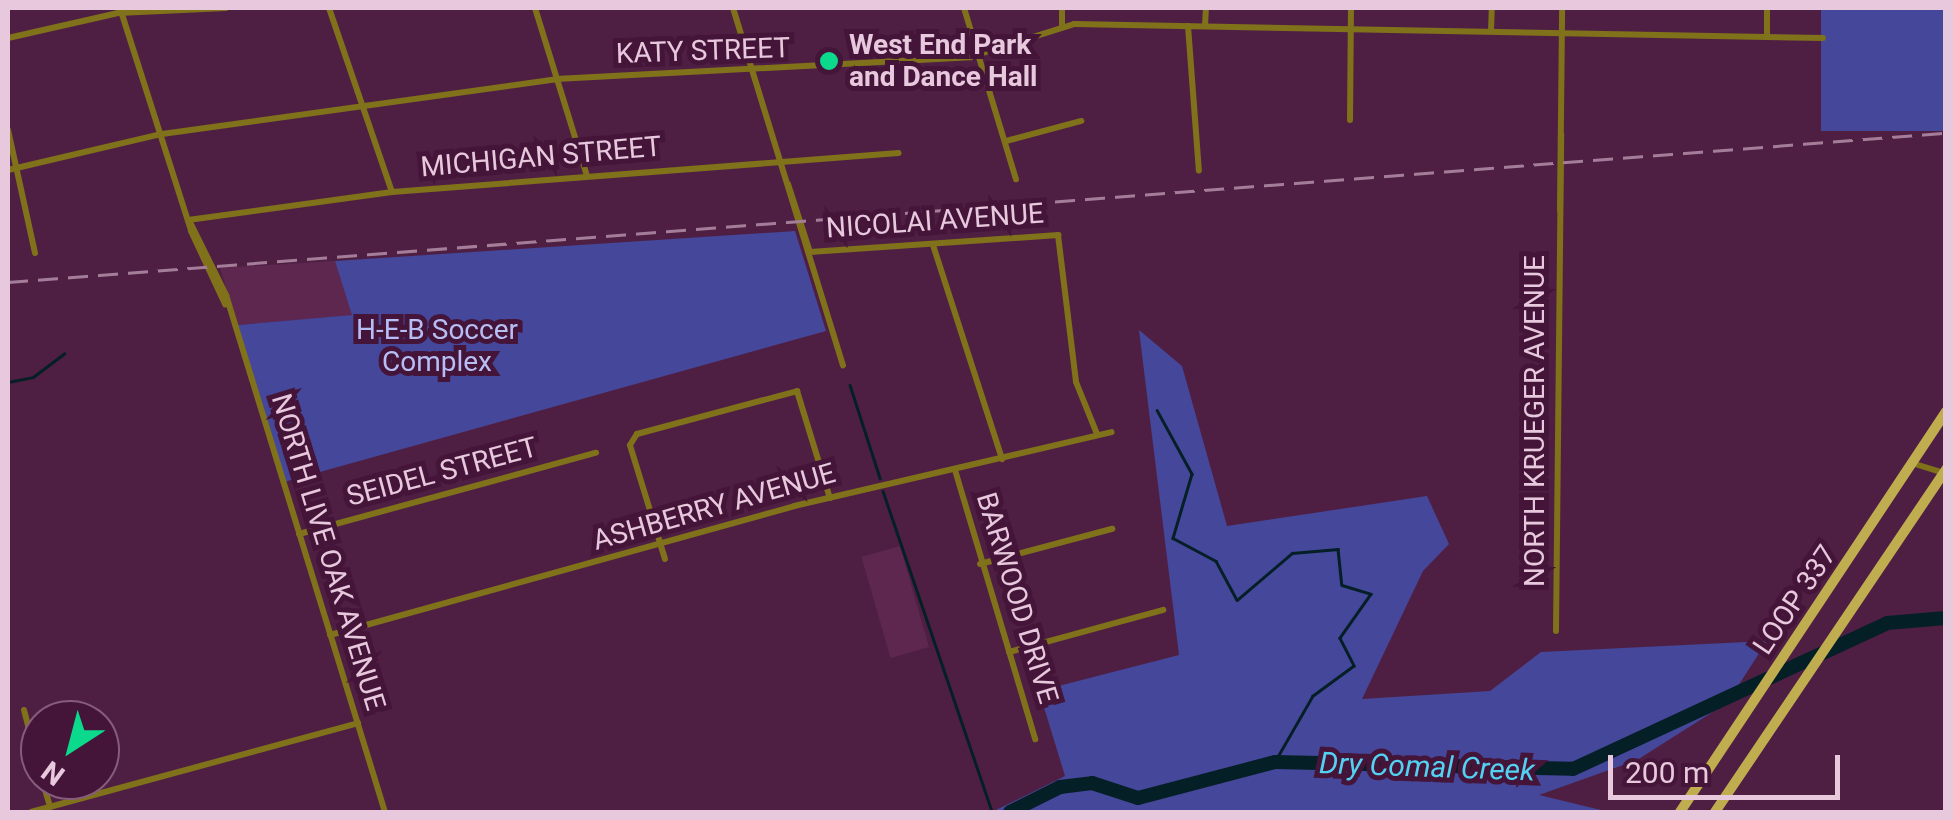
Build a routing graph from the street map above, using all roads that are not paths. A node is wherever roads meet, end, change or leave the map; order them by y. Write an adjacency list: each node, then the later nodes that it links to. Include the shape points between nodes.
1 (226, 8): 12 (street)
2 (329, 8): 25 (street)
3 (535, 8): 24 (street)
4 (733, 8): 23 (street)
5 (964, 8): 22 (street)
6 (1062, 8): 13 (street)
7 (1206, 8): 15 (street)
8 (1351, 8): 16 (street)
9 (1492, 8): 17 (street)
10 (1562, 8): 18 (street, NORTH KRUEGER AVENUE)
11 (1767, 8): 19 (street)
12 (121, 10): 20 (street); 29 (street, NORTH LIVE OAK AVENUE)
13 (1062, 25): 14 (street, KATY STREET); 22 (street, KATY STREET)
14 (1188, 26): 15 (street, KATY STREET); 34 (street)
15 (1205, 26): 16 (street, KATY STREET)
16 (1351, 30): 17 (street, KATY STREET); 26 (street)
17 (1491, 31): 18 (street, KATY STREET)
18 (1562, 36): 19 (street, KATY STREET); 58 (street, NORTH KRUEGER AVENUE)
19 (1767, 37): 21 (street, KATY STREET)
20 (8, 38)
21 (1823, 38)
22 (979, 55): 23 (street, KATY STREET); 30 (street)
23 (752, 73): 24 (street, KATY STREET); 32 (street)
24 (556, 78): 25 (street, KATY STREET); 35 (street)
25 (365, 105): 29 (street, KATY STREET); 37 (street)
26 (1350, 120)
27 (1081, 121): 30 (street)
28 (8, 130): 33 (street)
29 (162, 134): 33 (street, KATY STREET); 38 (street, NORTH LIVE OAK AVENUE)
30 (1006, 140): 36 (street)
31 (899, 153): 32 (street, MICHIGAN STREET)
32 (780, 159): 35 (street, MICHIGAN STREET); 40 (street)
33 (12, 169): 41 (street)
34 (1199, 171)
35 (587, 176): 37 (street, MICHIGAN STREET)
36 (1016, 179)
37 (392, 192): 38 (street, MICHIGAN STREET)
38 (188, 220): 53 (street, NORTH LIVE OAK AVENUE, via 226,305)
39 (933, 244): 40 (street, NICOLAI AVENUE); 45 (street, NICOLAI AVENUE, via 1062,237 1076,382); 47 (street)
40 (810, 252): 42 (street)
41 (35, 253)
42 (843, 365)
43 (1946, 412): 48 (main road, LOOP 337)
44 (1111, 432): 45 (street, ASHBERRY AVENUE)
45 (1096, 434): 47 (street, ASHBERRY AVENUE)
46 (596, 453): 53 (street, SEIDEL STREET)
47 (1002, 459): 49 (street, ASHBERRY AVENUE)
48 (1915, 464): 50 (street); 67 (main road, LOOP 337)
49 (955, 470): 51 (street, ASHBERRY AVENUE); 56 (street, BARWOOD DRIVE)
50 (1945, 472): 68 (main road, LOOP 337)
51 (830, 498): 54 (street, ASHBERRY AVENUE); 54 (street, via 797,391 638,434 630,445)
52 (1112, 529): 56 (street)
53 (300, 534): 59 (street, NORTH LIVE OAK AVENUE)
54 (663, 546): 55 (street); 59 (street, ASHBERRY AVENUE)
55 (666, 559)
56 (980, 564): 60 (street, BARWOOD DRIVE)
57 (1163, 610): 60 (street)
58 (1556, 631)
59 (330, 635): 61 (street, NORTH LIVE OAK AVENUE)
60 (1009, 652): 62 (street, BARWOOD DRIVE)
61 (358, 723): 64 (street); 66 (street, NORTH LIVE OAK AVENUE)
62 (1035, 739)
63 (48, 800): 64 (street)
64 (50, 808): 65 (street)
65 (31, 812)
66 (385, 812)
67 (1680, 812)
68 (1716, 812)

